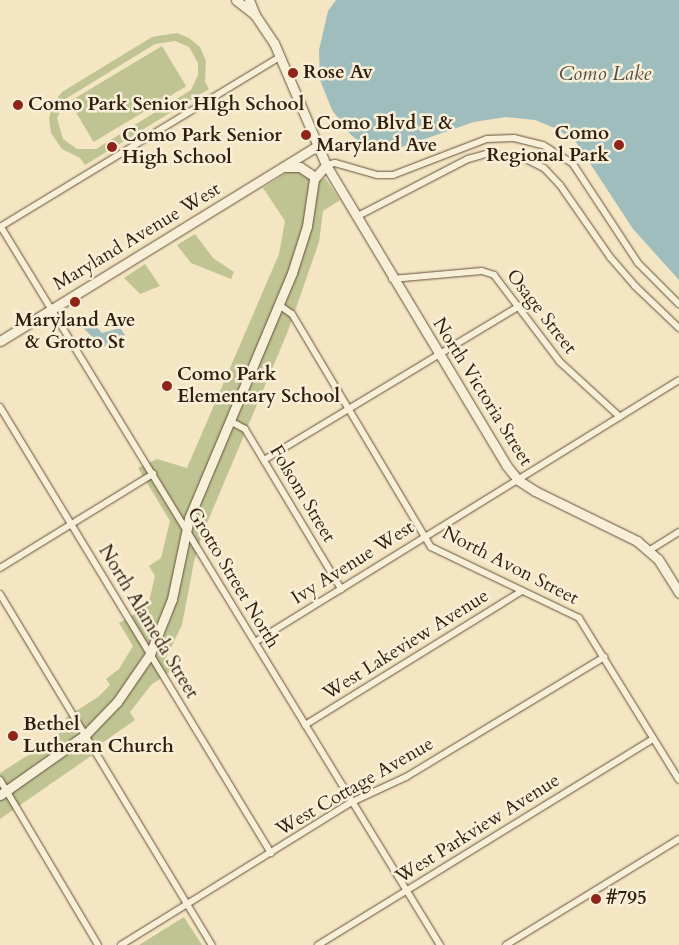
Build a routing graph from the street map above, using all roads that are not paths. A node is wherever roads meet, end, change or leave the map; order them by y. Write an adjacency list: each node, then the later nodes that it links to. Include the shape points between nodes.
1 (236, 0): 3 (street)
2 (249, 0): 3 (street)
3 (255, 15): 4 (street, North Victoria Street)
4 (281, 56): 5 (street, North Victoria Street); 10 (street)
5 (317, 146): 6 (street, North Victoria Street); 7 (street, Maryland Avenue West)
6 (326, 165): 8 (street); 9 (street, North Victoria Street); 12 (street, via 336,162 377,175 393,175 487,139 514,138 543,145 573,164 638,263)
7 (281, 168): 8 (street, via 300,167); 15 (street, Maryland Avenue West)
8 (315, 177): 13 (street, via 306,233)
9 (356, 217): 11 (street, North Victoria Street); 16 (street, via 468,159 486,154 526,159 544,168 560,185 623,272)
10 (0, 227): 15 (street, Grotto Street North)
11 (391, 279): 14 (street, Osage Street, via 488,272 500,279); 18 (street, North Victoria Street)
12 (679, 304)
13 (279, 305): 21 (street, North Avon Street, via 292,314); 23 (street)
14 (518, 306): 18 (street); 22 (street, Osage Street, via 560,362)
15 (50, 308): 17 (street, Maryland Avenue West); 25 (street, Grotto Street North)
16 (679, 328)
17 (0, 340)
18 (439, 355): 21 (street); 26 (street, North Victoria Street)
19 (679, 380): 22 (street, Ivy Avenue West)
20 (0, 407): 27 (street, North Alameda Street)
21 (349, 408): 24 (street); 30 (street, North Avon Street)
22 (620, 417): 26 (street, Ivy Avenue West)
23 (230, 421): 24 (street, Folsom Street, via 245,430); 28 (street)
24 (264, 460): 33 (street, Folsom Street)
25 (153, 474): 27 (street); 28 (street, Grotto Street North)
26 (518, 480): 30 (street, Ivy Avenue West); 31 (street, North Victoria Street)
27 (71, 524): 32 (street); 38 (street, North Alameda Street)
28 (187, 530): 37 (street, Grotto Street North); 38 (street, via 172,600)
29 (679, 532): 31 (street)
30 (425, 537): 33 (street, Ivy Avenue West); 34 (street, North Avon Street, via 431,547)
31 (650, 550): 35 (street, North Victoria Street)
32 (0, 568)
33 (341, 589): 37 (street, Ivy Avenue West)
34 (522, 591): 39 (street, North Avon Street, via 579,618); 40 (street, West Lakeview Avenue)
35 (679, 593)
36 (0, 594): 41 (street)
37 (255, 642): 40 (street, Grotto Street North)
38 (150, 654): 41 (street, via 117,702); 48 (street, North Alameda Street)
39 (604, 657): 42 (street, North Avon Street); 46 (street, West Cottage Avenue, via 406,777)
40 (305, 725): 46 (street, Grotto Street North)
41 (85, 735): 45 (street); 50 (street)
42 (653, 738): 44 (street, North Avon Street); 49 (street, West Parkview Avenue)
43 (0, 780): 45 (street)
44 (679, 780)
45 (3, 793): 51 (street)
46 (352, 802): 48 (street, West Cottage Avenue); 49 (street, Grotto Street North)
47 (679, 839): 56 (street)
48 (271, 853): 50 (street, West Cottage Avenue)
49 (407, 890): 54 (street, West Parkview Avenue); 55 (street, Grotto Street North)
50 (187, 905): 52 (street, West Cottage Avenue); 53 (street)
51 (98, 945)
52 (121, 945)
53 (212, 945)
54 (318, 945)
55 (440, 945)
56 (506, 945)

